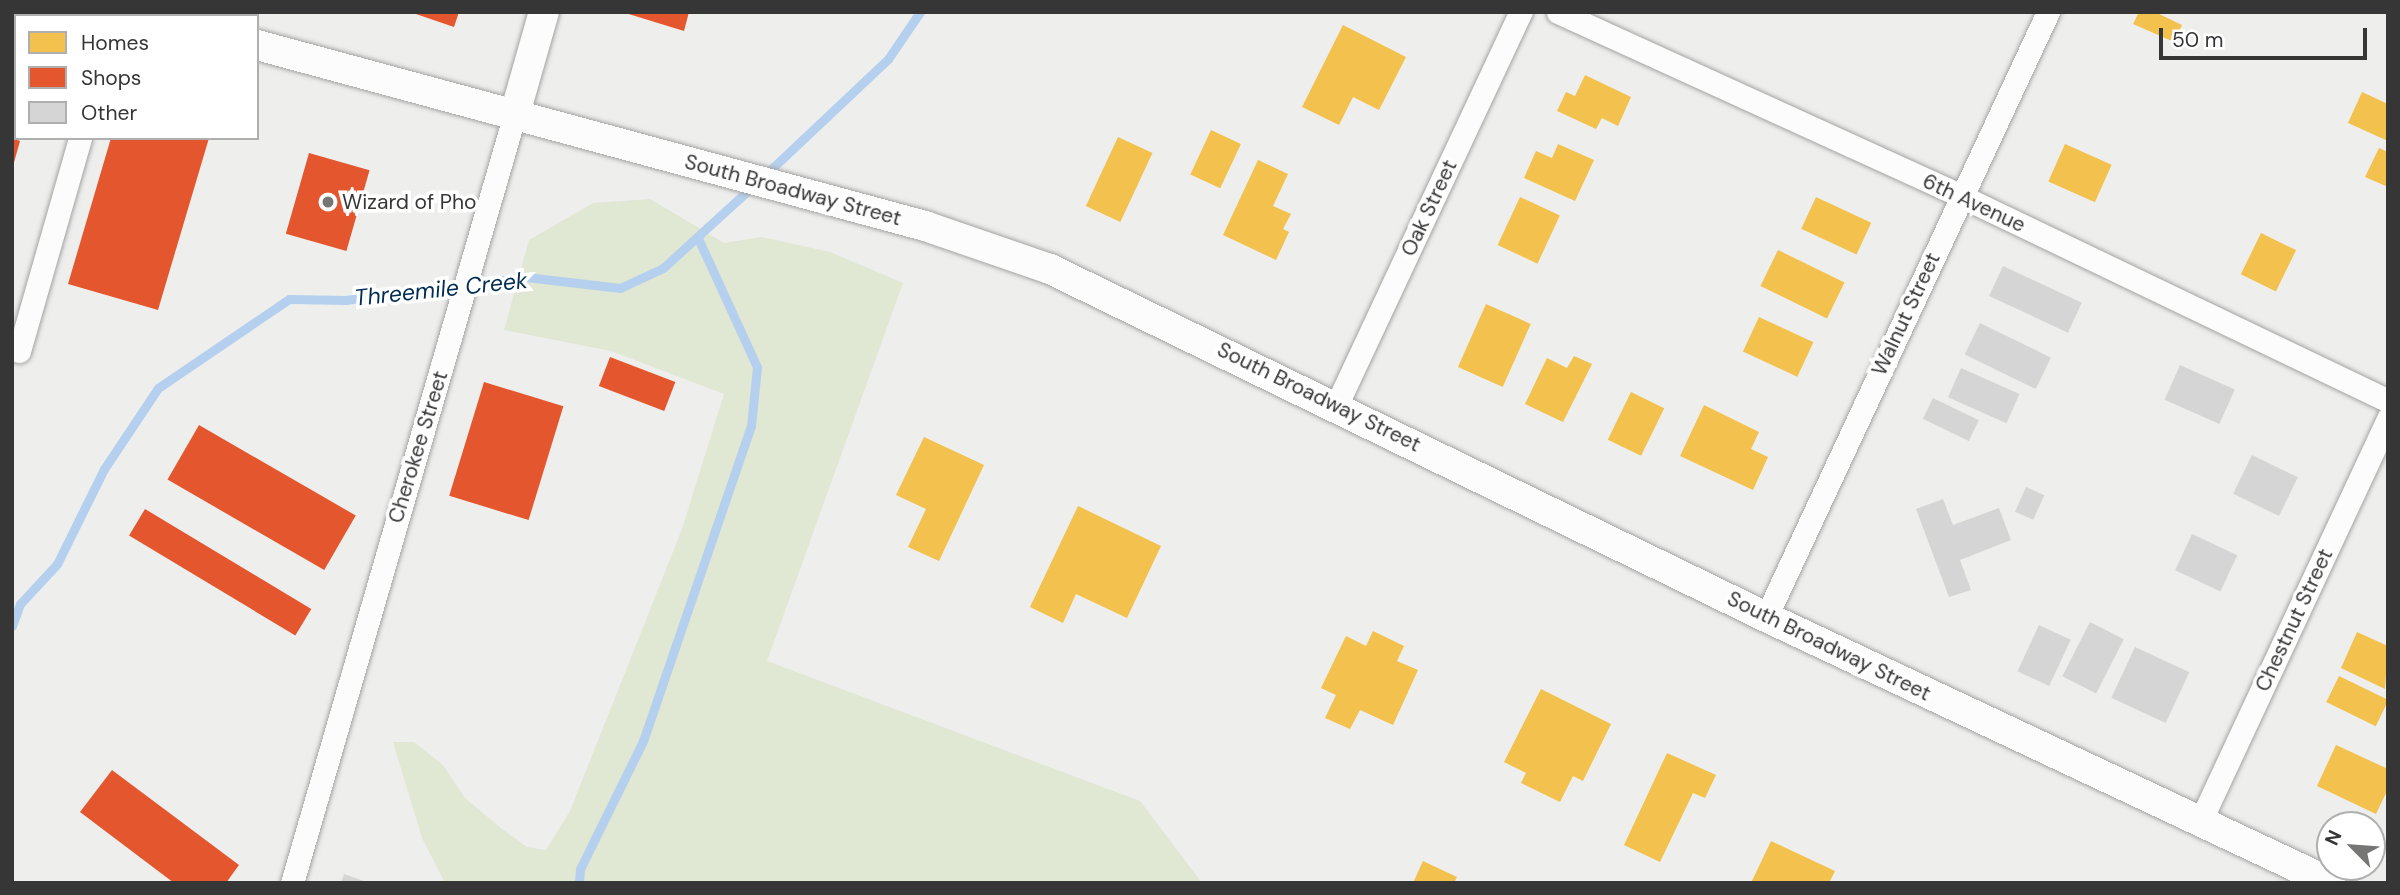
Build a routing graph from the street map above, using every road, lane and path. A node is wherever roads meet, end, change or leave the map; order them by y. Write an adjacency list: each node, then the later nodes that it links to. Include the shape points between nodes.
1 (544, 12): 6 (street, Cherokee Street)
2 (1521, 12): 11 (street, Oak Street)
3 (1558, 12): 8 (street, 6th Avenue)
4 (2048, 12): 8 (street, Walnut Street)
5 (259, 45): 6 (street, South Broadway Street)
6 (514, 117): 11 (street, South Broadway Street, via 925,226 1050,269); 15 (street, Cherokee Street)
7 (79, 140): 9 (street)
8 (1961, 196): 10 (street, 6th Avenue); 13 (street, Walnut Street)
9 (19, 351)
10 (2388, 401)
11 (1336, 404): 13 (street, South Broadway Street)
12 (2388, 418): 14 (street, Chestnut Street)
13 (1766, 617): 14 (street, South Broadway Street)
14 (2200, 822): 16 (street, South Broadway Street)
15 (292, 883)
16 (2331, 883)

